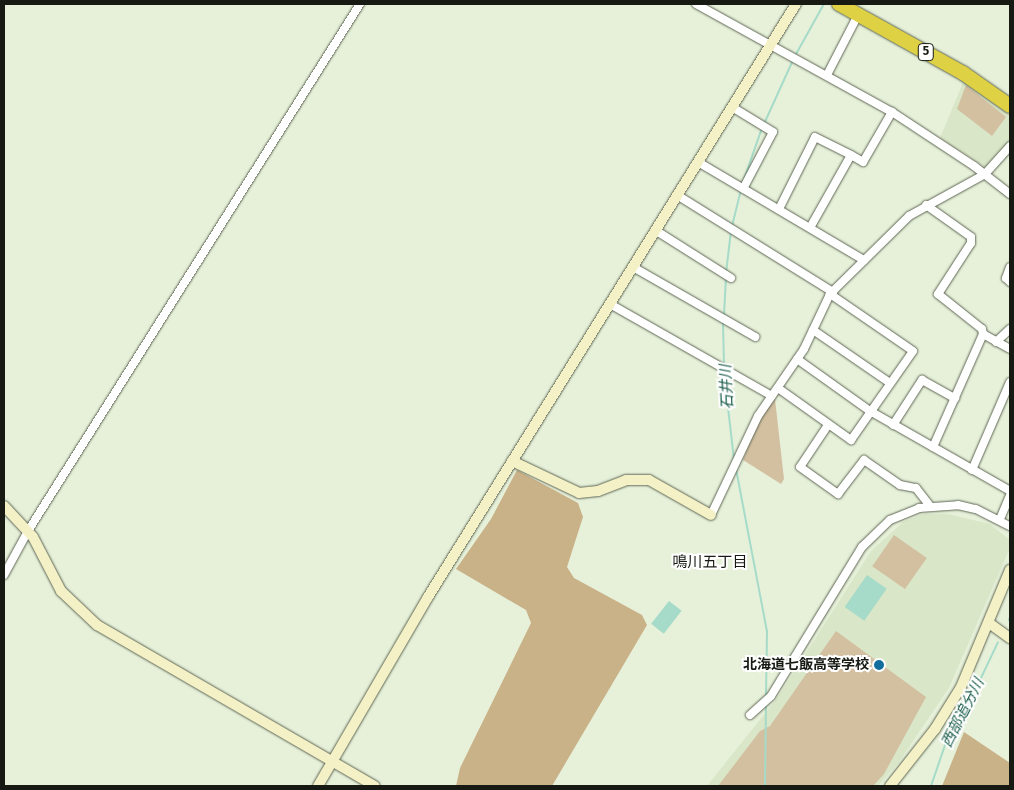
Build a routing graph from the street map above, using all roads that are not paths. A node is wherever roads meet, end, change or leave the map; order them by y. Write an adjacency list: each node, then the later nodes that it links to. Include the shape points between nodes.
1 (360, 4): 54 (street)
2 (696, 4): 6 (street)
3 (796, 4): 6 (street)
4 (839, 4): 5 (highway, 5)
5 (858, 15): 7 (street); 8 (highway, 5, via 963,73)
6 (770, 46): 7 (street); 9 (street)
7 (827, 75): 10 (street)
8 (1010, 106)
9 (732, 107): 13 (street); 15 (street, via 773,132)
10 (892, 112): 12 (street, via 863,162); 14 (street)
11 (1010, 146): 14 (street)
12 (851, 155): 19 (street, via 815,137); 20 (street)
13 (698, 162): 15 (street); 17 (street)
14 (985, 174): 16 (street); 18 (street)
15 (743, 189): 19 (street)
16 (1010, 194)
17 (677, 195): 21 (street); 27 (street)
18 (926, 205): 22 (street, via 909,216); 31 (street, via 971,237 971,243 938,294 982,329)
19 (779, 209): 20 (street)
20 (811, 226): 22 (street)
21 (655, 230): 23 (street); 25 (street)
22 (864, 260): 27 (street)
23 (634, 267): 28 (street); 32 (street)
24 (1010, 267): 26 (street, via 1006,278)
25 (731, 278)
26 (1010, 282)
27 (832, 293): 30 (street); 37 (street, via 913,351)
28 (610, 304): 39 (street); 45 (street)
29 (1010, 329): 33 (street)
30 (813, 330): 35 (street); 37 (street)
31 (983, 334): 33 (street); 40 (street)
32 (755, 337)
33 (996, 342): 34 (street)
34 (1010, 349)
35 (797, 359): 38 (street); 41 (street)
36 (1010, 382): 46 (street)
37 (890, 383): 41 (street)
38 (778, 388): 39 (street); 42 (street)
39 (772, 396): 51 (street, via 758,416)
40 (955, 398): 43 (street, via 922,380); 44 (street)
41 (870, 411): 42 (street, via 851,440); 43 (street)
42 (828, 425): 50 (street, via 800,467 838,494 864,460 900,485 916,488)
43 (893, 425): 44 (street)
44 (933, 448): 46 (street)
45 (512, 461): 51 (street, via 580,493 598,492 626,480 649,480); 60 (street, via 385,669)
46 (972, 470): 47 (street)
47 (1010, 491)
48 (1010, 495): 52 (street)
49 (4, 506): 54 (street)
50 (930, 506): 52 (street, via 958,505); 59 (street, via 890,520 862,547 771,696)
51 (711, 515)
52 (1000, 519): 53 (street)
53 (1010, 526)
54 (28, 530): 56 (street); 60 (street, via 61,591 97,625)
55 (1010, 570): 57 (street)
56 (4, 575)
57 (989, 623): 58 (street); 63 (street, via 947,712)
58 (1010, 638)
59 (750, 715)
60 (333, 763): 61 (street); 62 (street)
61 (318, 786)
62 (376, 786)
63 (890, 786)

